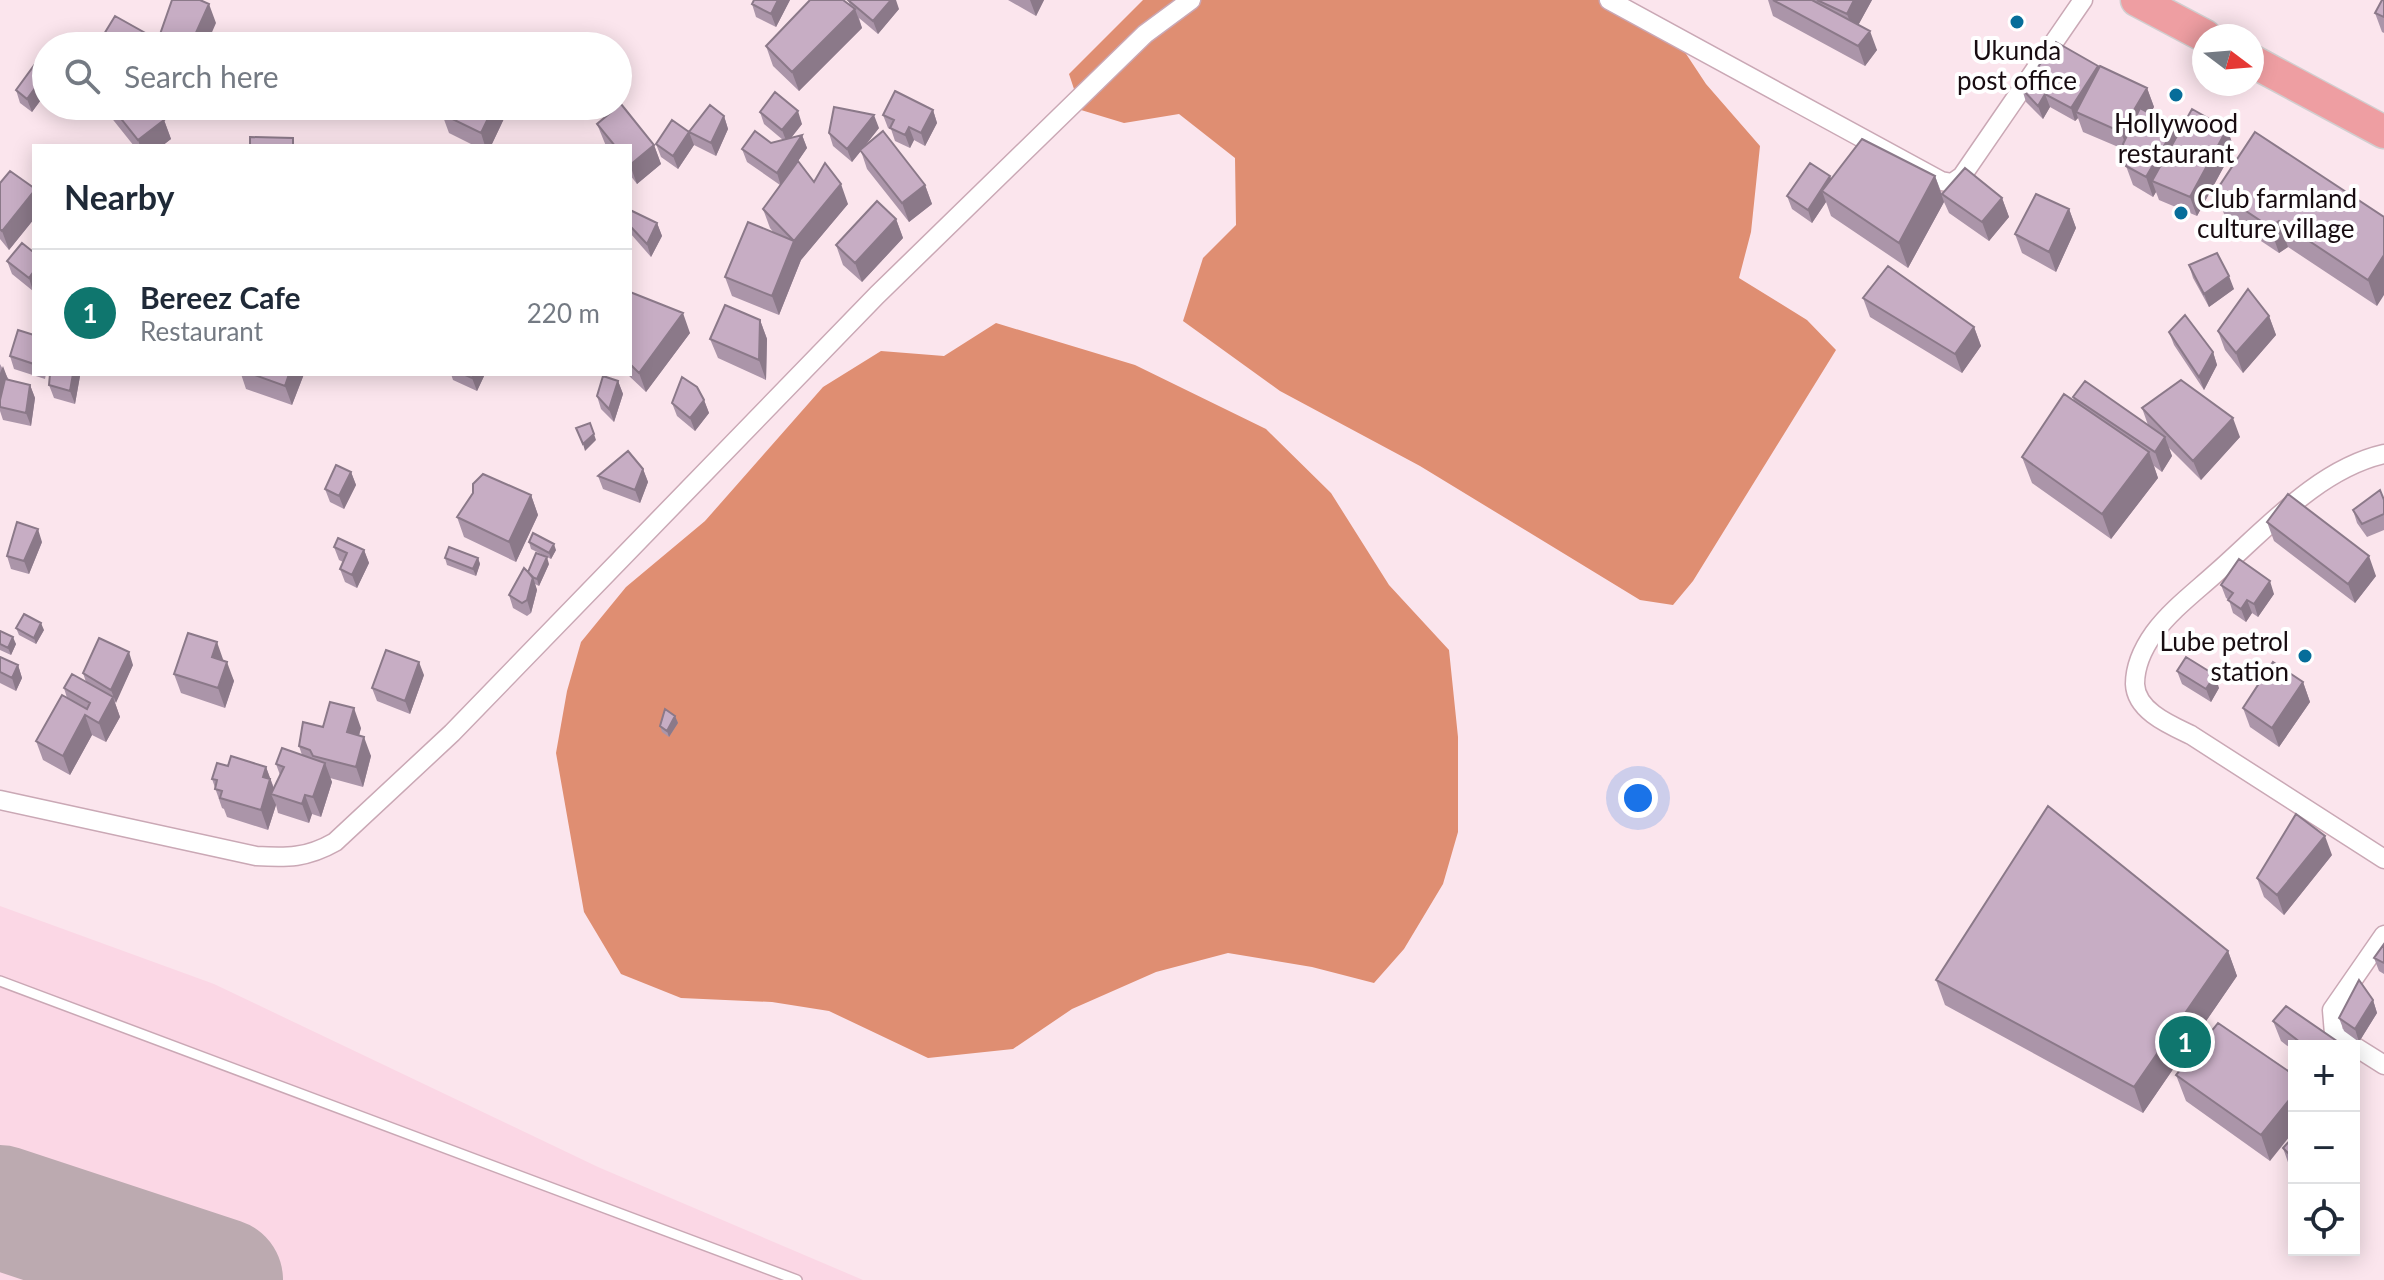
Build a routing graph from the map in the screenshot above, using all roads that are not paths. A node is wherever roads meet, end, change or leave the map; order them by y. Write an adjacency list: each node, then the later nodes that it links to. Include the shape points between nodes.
1 (1191, 0): 9 (street, via 1145,34 877,295 452,733 335,842 290,859 256,856)
2 (1609, 0): 3 (street, via 1952,183 1962,176)
3 (2083, 0)
4 (2137, 0): 5 (highway)
5 (2192, 29)
6 (2264, 67): 7 (highway)
7 (2384, 132)
8 (2384, 454): 10 (street, via 2311,490 2167,617 2139,661 2135,686 2144,705 2164,722)
9 (0, 800)
10 (2384, 859)
11 (2384, 935): 13 (street, via 2332,1010 2334,1034)
12 (0, 981): 16 (lane)
13 (2344, 1040)
14 (2360, 1050): 15 (street)
15 (2384, 1065)
16 (797, 1280)

